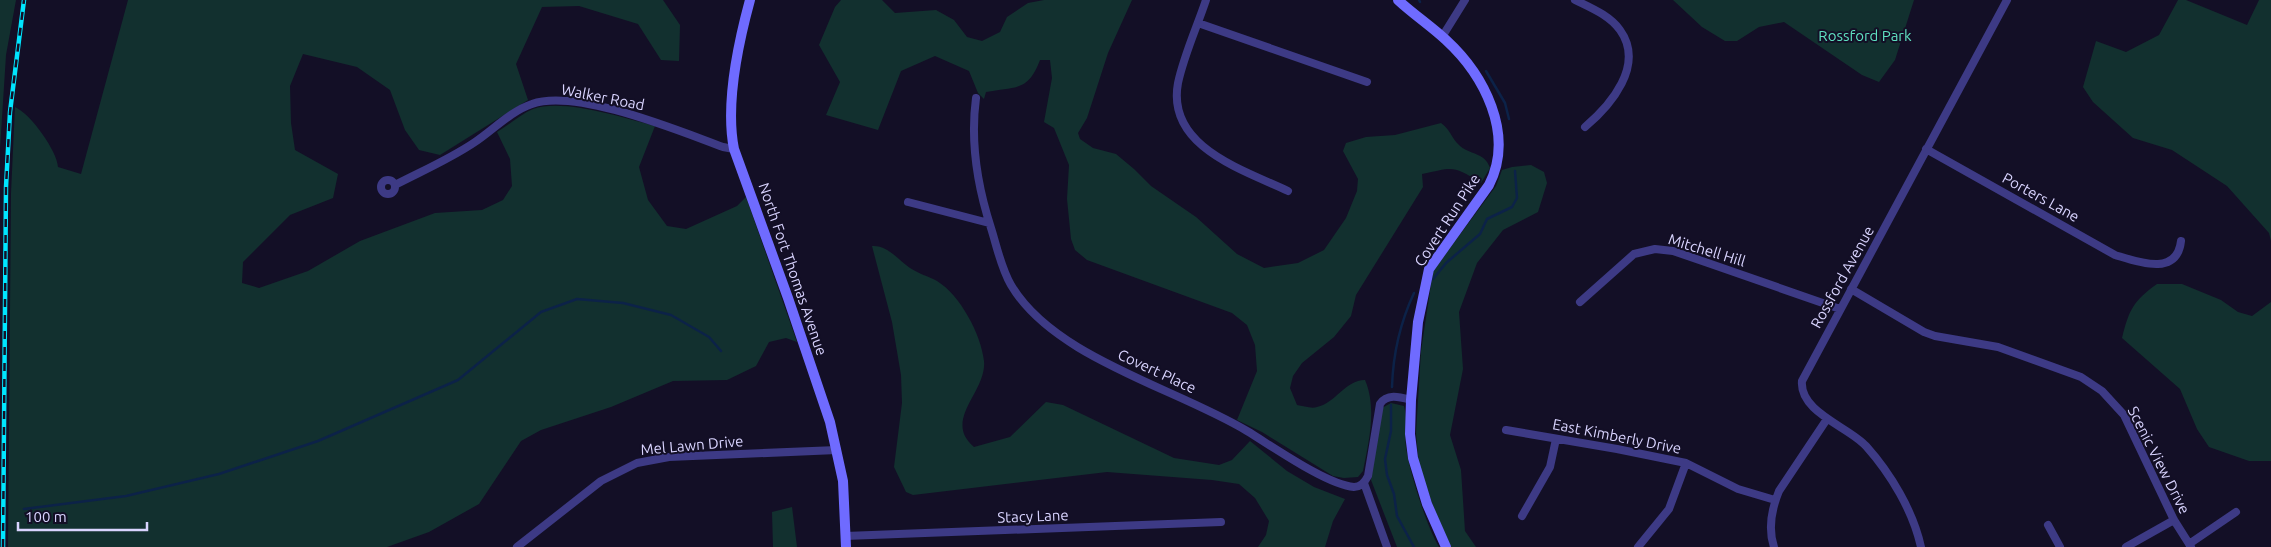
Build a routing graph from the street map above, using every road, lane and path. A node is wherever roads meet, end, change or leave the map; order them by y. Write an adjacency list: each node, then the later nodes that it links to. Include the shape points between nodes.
1 (750, 0): 12 (street, North Fort Thomas Avenue, via 730,103 729,120)
2 (1206, 0): 7 (street)
3 (1398, 0): 8 (street, Covert Run Pike)
4 (1465, 0): 8 (street)
5 (1575, 0): 11 (street, via 1611,21 1619,29 1627,47 1624,80 1609,104)
6 (2007, 0): 13 (street, Rossford Avenue)
7 (1198, 23): 9 (street); 15 (street, via 1178,84 1178,103 1186,128 1214,155)
8 (1442, 37): 22 (street, Covert Run Pike, via 1466,62 1488,100 1496,123 1499,155 1489,184 1426,277)
9 (1367, 82)
10 (976, 98): 17 (street, Covert Place, via 973,145 978,183)
11 (1585, 127)
12 (734, 148): 14 (street, Walker Road, via 636,116 579,103 547,101 527,106 462,150); 26 (street, North Fort Thomas Avenue, via 788,298)
13 (1926, 149): 18 (street, Porters Lane, via 2117,255 2154,264 2170,261 2180,252); 19 (street, Rossford Avenue)
14 (395, 185)
15 (1288, 192)
16 (908, 202): 17 (street)
17 (989, 223): 28 (street, Covert Place, via 1011,285 1032,310 1068,342 1198,405 1324,476 1354,487)
18 (2181, 241)
19 (1851, 289): 21 (street, Rossford Avenue); 32 (street, Scenic View Drive, via 1929,334 1998,347 2090,382 2124,415)
20 (1580, 302): 21 (street, Mitchell Hill, via 1634,254 1655,249 1708,262)
21 (1840, 309): 23 (street, Rossford Avenue, via 1801,386 1807,400)
22 (1411, 400): 28 (street, via 1390,397 1382,400 1371,466); 40 (street, Covert Run Pike, via 1413,458 1427,504)
23 (1827, 418): 29 (street); 43 (street, Rossford Avenue, via 1865,444 1884,470 1910,514)
24 (1506, 430): 25 (street, East Kimberly Drive)
25 (1556, 439): 27 (street, East Kimberly Drive); 31 (street, via 1550,467)
26 (837, 450): 35 (street, North Fort Thomas Avenue, via 843,482); 37 (street, Mel Lawn Drive, via 669,457 636,462 601,481)
27 (1686, 463): 29 (street, East Kimberly Drive, via 1738,488); 41 (street, via 1669,509)
28 (1364, 482): 39 (street)
29 (1775, 500): 42 (street, via 1771,529)
30 (2236, 512): 36 (street)
31 (1522, 516)
32 (2174, 520): 36 (street, Scenic View Drive); 45 (street)
33 (1221, 522): 35 (street, Stacy Lane)
34 (2048, 525): 44 (street)
35 (846, 536): 38 (street, North Fort Thomas Avenue)
36 (2190, 546)
37 (517, 547)
38 (846, 547)
39 (1387, 547)
40 (1446, 547)
41 (1638, 547)
42 (1774, 547)
43 (1921, 547)
44 (2060, 547)
45 (2126, 547)

